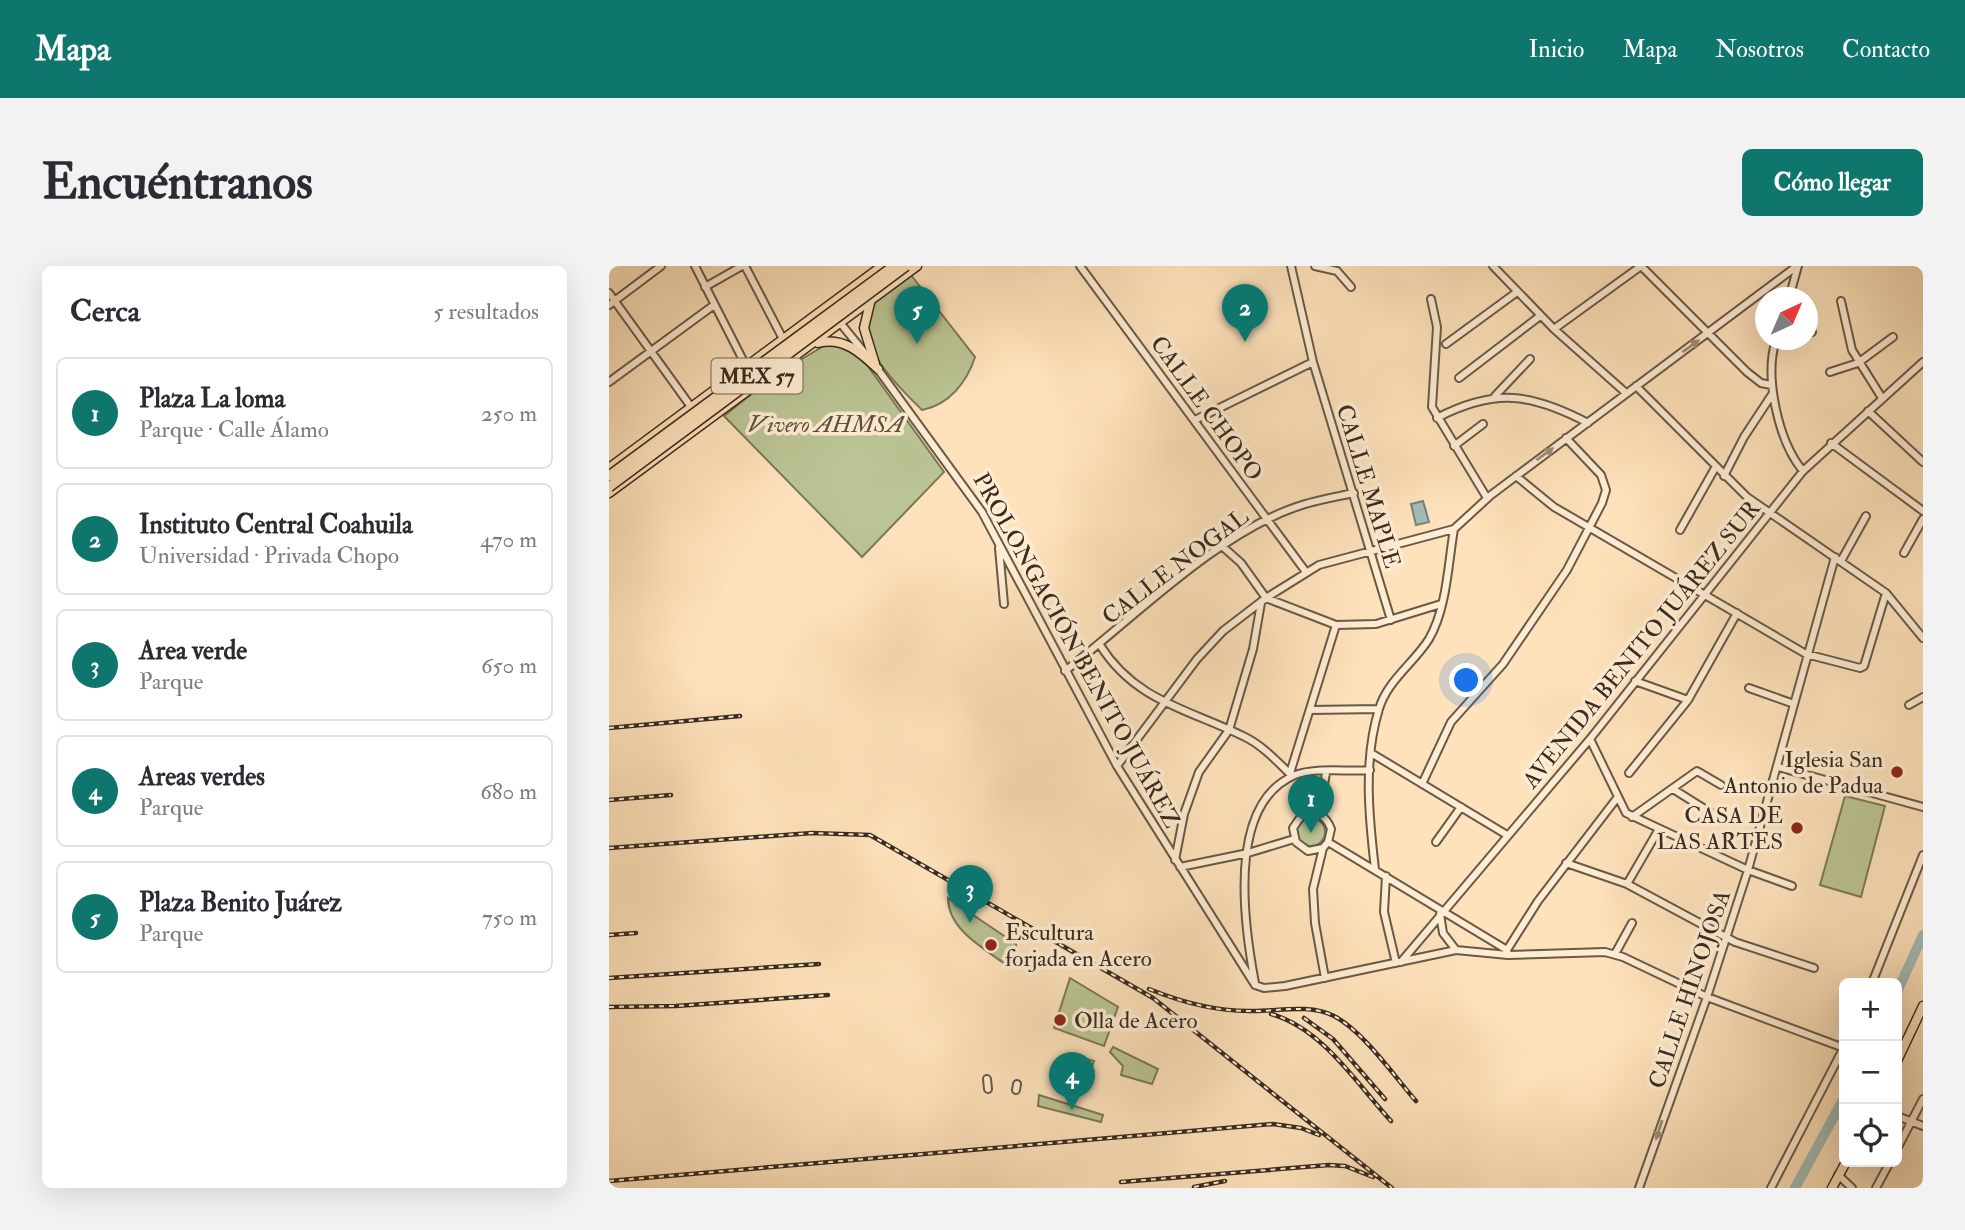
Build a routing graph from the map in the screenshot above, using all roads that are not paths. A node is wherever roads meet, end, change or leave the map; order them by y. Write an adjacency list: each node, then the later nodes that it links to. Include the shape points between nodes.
1 (661, 266): 22 (street)
2 (695, 266): 14 (street)
3 (744, 266): 14 (street); 30 (street)
4 (880, 266): 24 (main road)
5 (894, 266): 65 (highway, MEX 57, bridge)
6 (906, 266): 67 (highway, MEX 57, bridge)
7 (917, 266): 20 (main road)
8 (1080, 266): 53 (street, CALLE CHOPO)
9 (1291, 266): 36 (street, CALLE MAPLE)
10 (1315, 266): 15 (street, via 1337,271)
11 (1493, 266): 18 (street)
12 (1641, 266): 27 (street); 28 (street)
13 (1797, 266): 16 (street); 28 (street)
14 (705, 287): 23 (street)
15 (1351, 287)
16 (1792, 287)
17 (609, 292): 22 (street)
18 (1517, 292): 25 (street); 31 (street)
19 (1431, 299): 52 (street, via 1437,322 1431,402)
20 (870, 302): 26 (main road); 39 (main road, via 864,328)
21 (1841, 302): 37 (street)
22 (612, 303): 34 (street)
23 (714, 305): 34 (street); 38 (street)
24 (828, 307): 26 (street, PROLONGACIÓN BENITO JUÁREZ); 30 (main road)
25 (1540, 316): 27 (street); 42 (street)
26 (841, 324): 32 (main road); 39 (street, PROLONGACIÓN BENITO JUÁREZ)
27 (1554, 329): 46 (street)
28 (1709, 333): 44 (street, via 1755,379); 45 (street, one-way to 28)
29 (1893, 337): 37 (street)
30 (783, 339): 38 (main road)
31 (1446, 344)
32 (812, 345): 39 (main road, via 832,340 845,344); 54 (main road)
33 (1773, 350): 44 (street)
34 (651, 351): 43 (street); 50 (street)
35 (1530, 359): 48 (street)
36 (1313, 362): 53 (street); 69 (street, CALLE MAPLE)
37 (1858, 363): 41 (street); 49 (street)
38 (746, 366): 50 (main road)
39 (876, 366): 79 (street, PROLONGACIÓN BENITO JUÁREZ, via 952,466)
40 (1922, 366): 49 (street, AVENIDA BENITO JUÁREZ SUR)
41 (1830, 372)
42 (1459, 378)
43 (609, 382)
44 (1771, 385): 47 (street)
45 (1636, 386): 46 (street); 62 (street)
46 (1626, 393): 55 (street)
47 (1773, 393): 63 (street, via 1792,453); 66 (street)
48 (1495, 396): 52 (street, via 1470,401); 55 (street, via 1552,406)
49 (1882, 398): 51 (street, AVENIDA BENITO JUÁREZ SUR)
50 (691, 407): 54 (street); 61 (main road)
51 (1868, 411): 58 (street, AVENIDA BENITO JUÁREZ SUR); 60 (street)
52 (1437, 418): 59 (street)
53 (1195, 420): 74 (street, CALLE CHOPO)
54 (703, 423): 68 (main road)
55 (1588, 423): 57 (street)
56 (1483, 424): 59 (street)
57 (1566, 438): 64 (street, one-way to 57); 76 (street, via 1597,467 1605,484 1602,503)
58 (1831, 443): 63 (street, AVENIDA BENITO JUÁREZ SUR); 71 (street)
59 (1454, 446): 70 (street)
60 (1921, 458)
61 (609, 468)
62 (1715, 468): 66 (street); 78 (street)
63 (1803, 471): 72 (street, AVENIDA BENITO JUÁREZ SUR)
64 (1516, 476): 70 (street); 76 (street, via 1554,507)
65 (609, 477)
66 (1724, 477): 72 (street)
67 (609, 487)
68 (609, 493)
69 (1354, 493): 74 (street, CALLE NOGAL); 81 (street, CALLE MAPLE)
70 (1487, 498): 77 (street)
71 (1923, 511)
72 (1769, 514): 83 (street); 85 (street, AVENIDA BENITO JUÁREZ SUR)
73 (1866, 516): 83 (street, CALLE HINOJOSA)
74 (1267, 519): 80 (street, CALLE NOGAL); 84 (street, CALLE CHOPO)
75 (1923, 519): 82 (street)
76 (1589, 527): 85 (street); 115 (street, via 1559,584 1503,664 1451,722)
77 (1454, 529): 81 (street); 89 (street)
78 (1680, 530)
79 (999, 543): 88 (street); 96 (street, PROLONGACIÓN BENITO JUÁREZ)
80 (1223, 547): 87 (street, via 1244,567); 94 (street, CALLE NOGAL)
81 (1372, 552): 84 (street); 91 (street, CALLE MAPLE)
82 (1904, 553)
83 (1838, 559): 86 (street); 95 (street, CALLE HINOJOSA)
84 (1306, 572): 87 (street)
85 (1704, 593): 90 (street); 97 (street, AVENIDA BENITO JUÁREZ SUR)
86 (1886, 593): 93 (street); 95 (street, via 1861,668)
87 (1263, 600): 92 (street); 101 (street, via 1223,631); 106 (street)
88 (1004, 604)
89 (1441, 604): 91 (street); 104 (street, via 1428,640)
90 (1737, 613): 95 (street); 100 (street)
91 (1391, 620): 92 (street)
92 (1336, 625): 105 (street)
93 (1923, 638)
94 (1100, 645): 96 (street, CALLE NOGAL); 101 (street, via 1125,677)
95 (1806, 654): 102 (street, CALLE HINOJOSA)
96 (1065, 671): 109 (street, PROLONGACIÓN BENITO JUÁREZ)
97 (1635, 681): 100 (street); 107 (street, AVENIDA BENITO JUÁREZ SUR)
98 (1749, 688): 102 (street)
99 (1923, 697): 103 (street)
100 (1688, 700): 113 (street)
101 (1164, 701): 106 (street); 109 (street)
102 (1794, 704): 110 (street, CALLE HINOJOSA)
103 (1909, 705)
104 (1379, 709): 105 (street); 108 (street)
105 (1310, 710): 114 (street)
106 (1230, 730): 114 (street, via 1255,743); 131 (street, via 1199,772)
107 (1590, 739): 118 (street); 125 (street, AVENIDA BENITO JUÁREZ SUR)
108 (1371, 753): 111 (street); 115 (street)
109 (1117, 766): 131 (street, PROLONGACIÓN BENITO JUÁREZ)
110 (1778, 766): 120 (street); 135 (street, CALLE HINOJOSA)
111 (1370, 770): 112 (street); 134 (street)
112 (1326, 773): 114 (street); 121 (street)
113 (1629, 773)
114 (1291, 775): 129 (street, via 1263,800)
115 (1422, 784): 119 (street)
116 (1721, 785): 117 (street, via 1699,771)
117 (1673, 789): 122 (street); 123 (street)
118 (1617, 798): 123 (street); 132 (street)
119 (1461, 807): 125 (street); 127 (street)
120 (1923, 807)
121 (1319, 814): 126 (street, via 1308,813 1296,821); 128 (street, via 1331,829)
122 (1716, 816)
123 (1632, 817): 124 (street)
124 (1659, 829): 135 (street); 137 (street)
125 (1507, 835): 139 (street, AVENIDA BENITO JUÁREZ SUR)
126 (1294, 839): 128 (street, via 1308,851); 129 (street)
127 (1436, 842)
128 (1325, 845): 134 (street); 147 (street, via 1314,882 1313,905)
129 (1248, 853): 133 (street); 149 (street, via 1245,925)
130 (1923, 855): 148 (street)
131 (1175, 860): 133 (street, PROLONGACIÓN BENITO JUÁREZ)
132 (1566, 863): 137 (street); 143 (street)
133 (1180, 867): 149 (street, PROLONGACIÓN BENITO JUÁREZ)
134 (1375, 869): 136 (street)
135 (1748, 870): 138 (street); 141 (street, CALLE HINOJOSA)
136 (1385, 876): 139 (street); 145 (street, via 1384,912)
137 (1627, 884): 141 (street)
138 (1791, 886)
139 (1442, 912): 142 (street, via 1443,933); 143 (street); 145 (street, AVENIDA BENITO JUÁREZ SUR)
140 (1632, 923): 144 (street)
141 (1727, 938): 146 (street); 150 (street, CALLE HINOJOSA)
142 (1456, 950): 143 (street); 145 (street)
143 (1507, 953): 144 (street)
144 (1615, 954): 150 (street)
145 (1399, 962): 147 (street)
146 (1814, 968)
147 (1325, 978): 149 (street, via 1275,988)
148 (1874, 978)
149 (1255, 985)
150 (1707, 997): 152 (street); 165 (street, CALLE HINOJOSA, one-way to 165)
151 (1923, 1006): 153 (main road)
152 (1839, 1045)
153 (1902, 1050)
154 (1839, 1057): 166 (street)
155 (987, 1079): 156 (street)
156 (988, 1089)
157 (1923, 1099): 159 (street)
158 (1902, 1118): 159 (street)
159 (1911, 1122): 160 (street); 161 (street)
160 (1923, 1126)
161 (1902, 1139)
162 (1843, 1167): 164 (main road)
163 (1888, 1167): 169 (street)
164 (1838, 1175): 167 (main road); 168 (street)
165 (1639, 1188)
166 (1771, 1188)
167 (1832, 1188)
168 (1852, 1188)
169 (1877, 1188)

